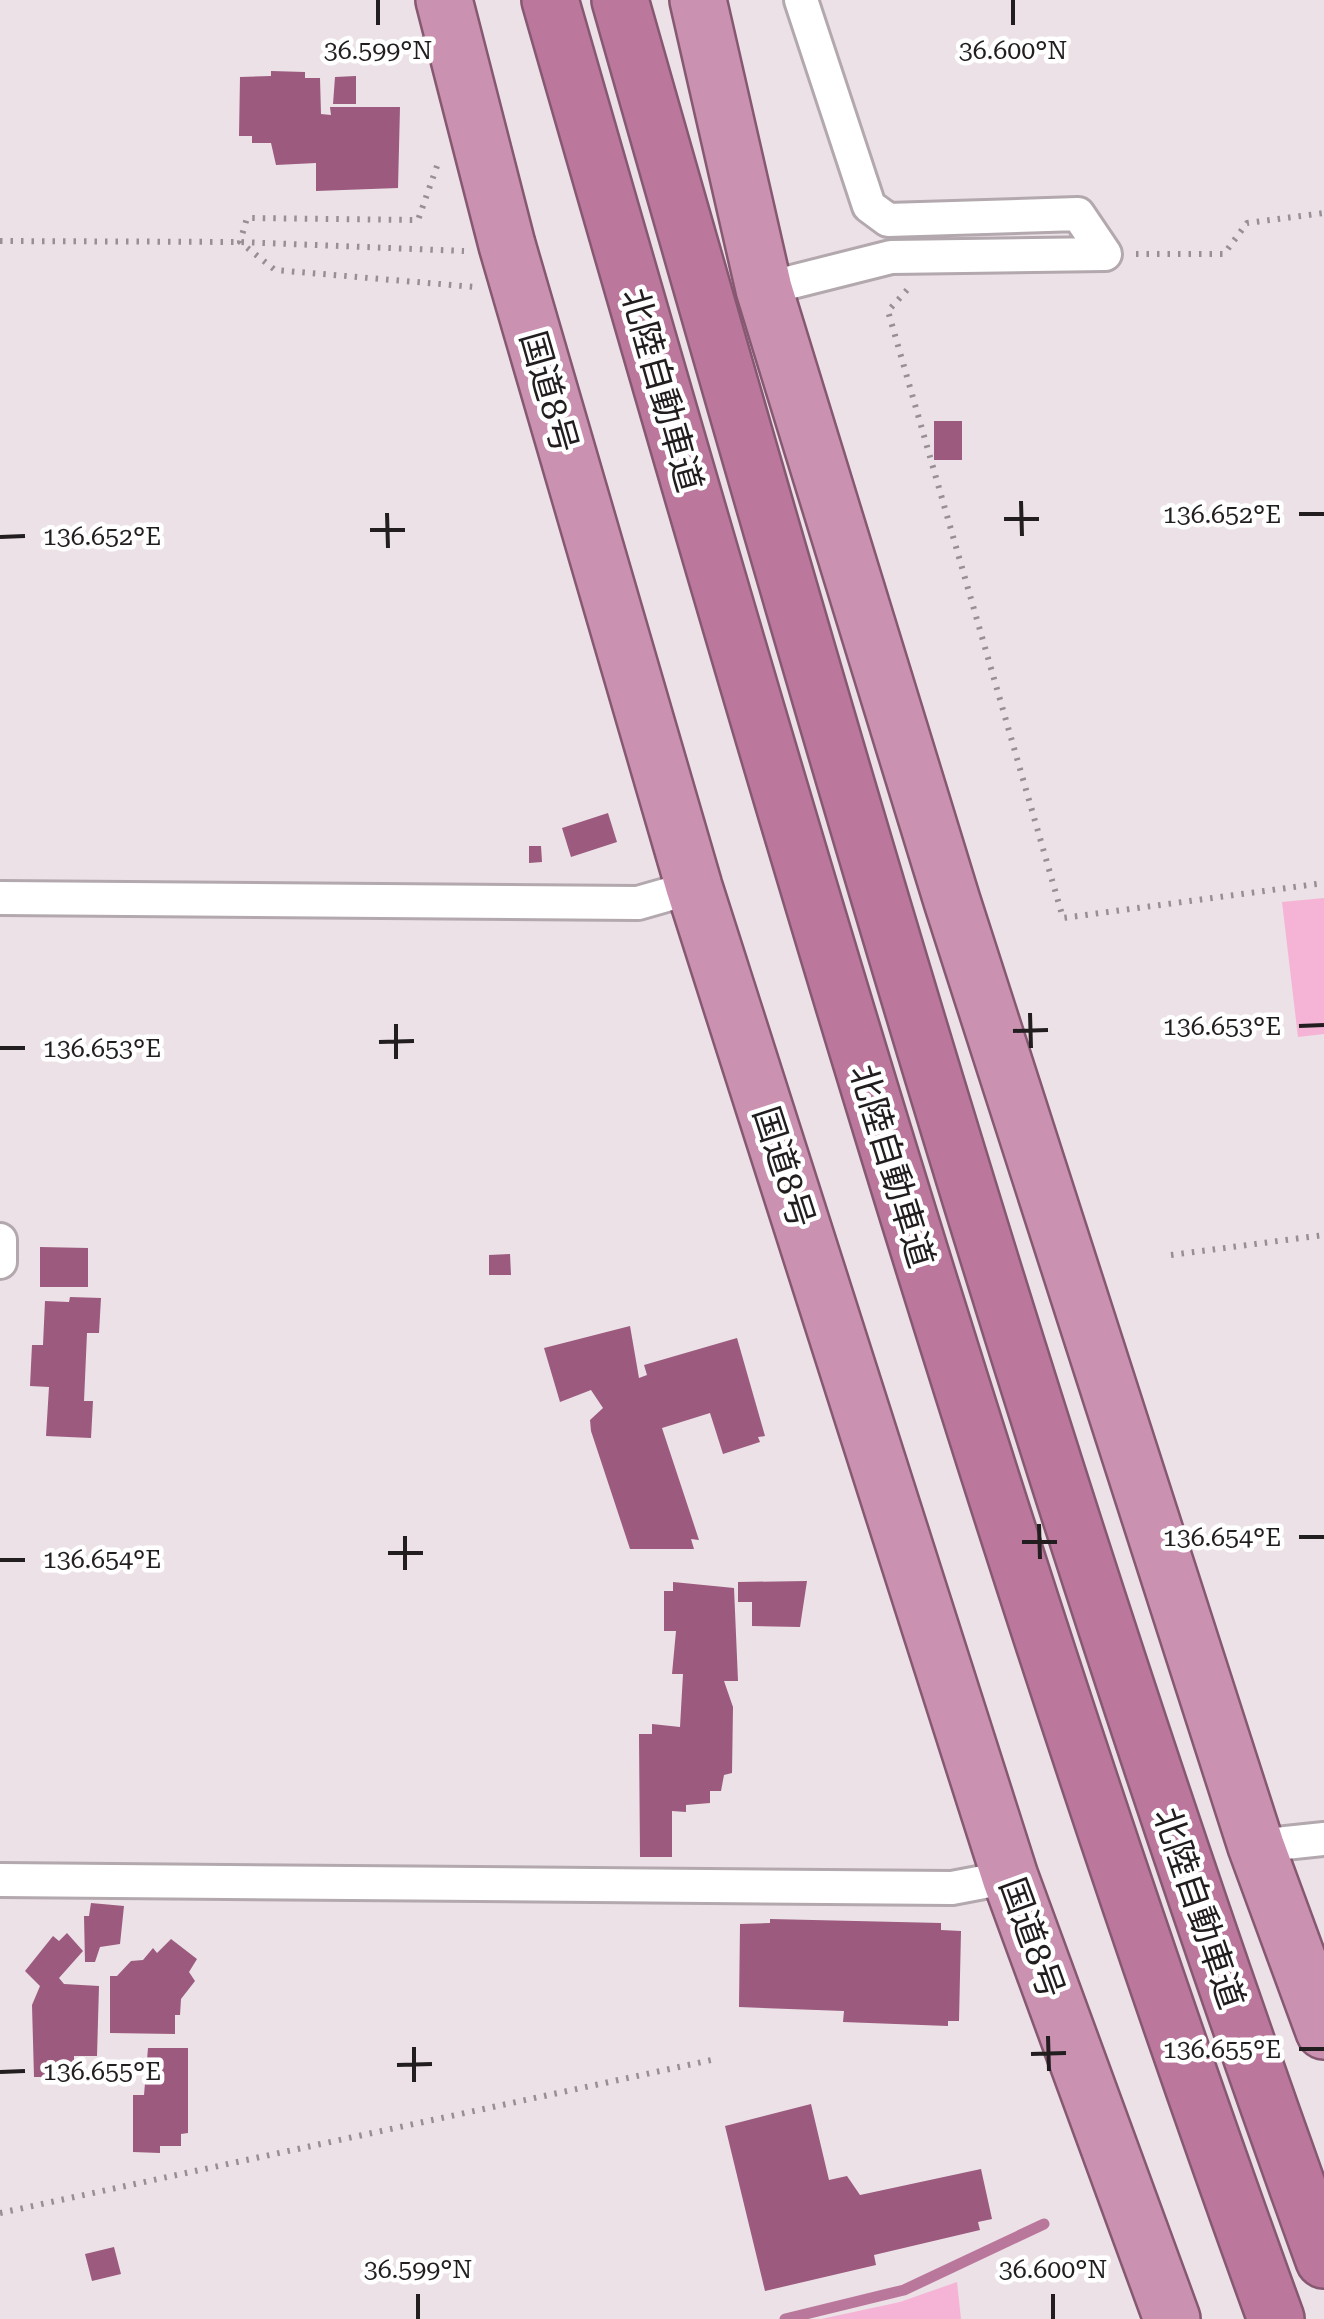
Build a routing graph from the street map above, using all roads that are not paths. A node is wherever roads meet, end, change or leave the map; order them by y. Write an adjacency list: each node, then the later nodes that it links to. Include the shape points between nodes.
1 (444, 0): 7 (highway, 国道8号, via 494,266)
2 (550, 0): 21 (highway, 北陸自動車道, via 754,707 1023,1589 1170,2029)
3 (620, 0): 18 (highway, 北陸自動車道, via 936,1090 1098,1608)
4 (698, 0): 6 (highway)
5 (801, 0): 6 (street, via 869,206 888,220 1078,214 1105,254 891,257)
6 (764, 289): 12 (highway, via 952,901)
7 (694, 888): 8 (street, via 638,903); 13 (highway, 国道8号)
8 (0, 898)
9 (0, 1240): 10 (street)
10 (0, 1262)
11 (1324, 1839): 12 (street)
12 (1256, 1846): 15 (highway); 16 (highway)
13 (1010, 1877): 14 (street, via 952,1888); 17 (highway, 国道8号)
14 (0, 1880)
15 (1324, 1990)
16 (1324, 2031)
17 (1076, 2057): 19 (highway); 20 (highway, 国道8号)
18 (1324, 2260)
19 (1137, 2319)
20 (1172, 2319)
21 (1276, 2319)

